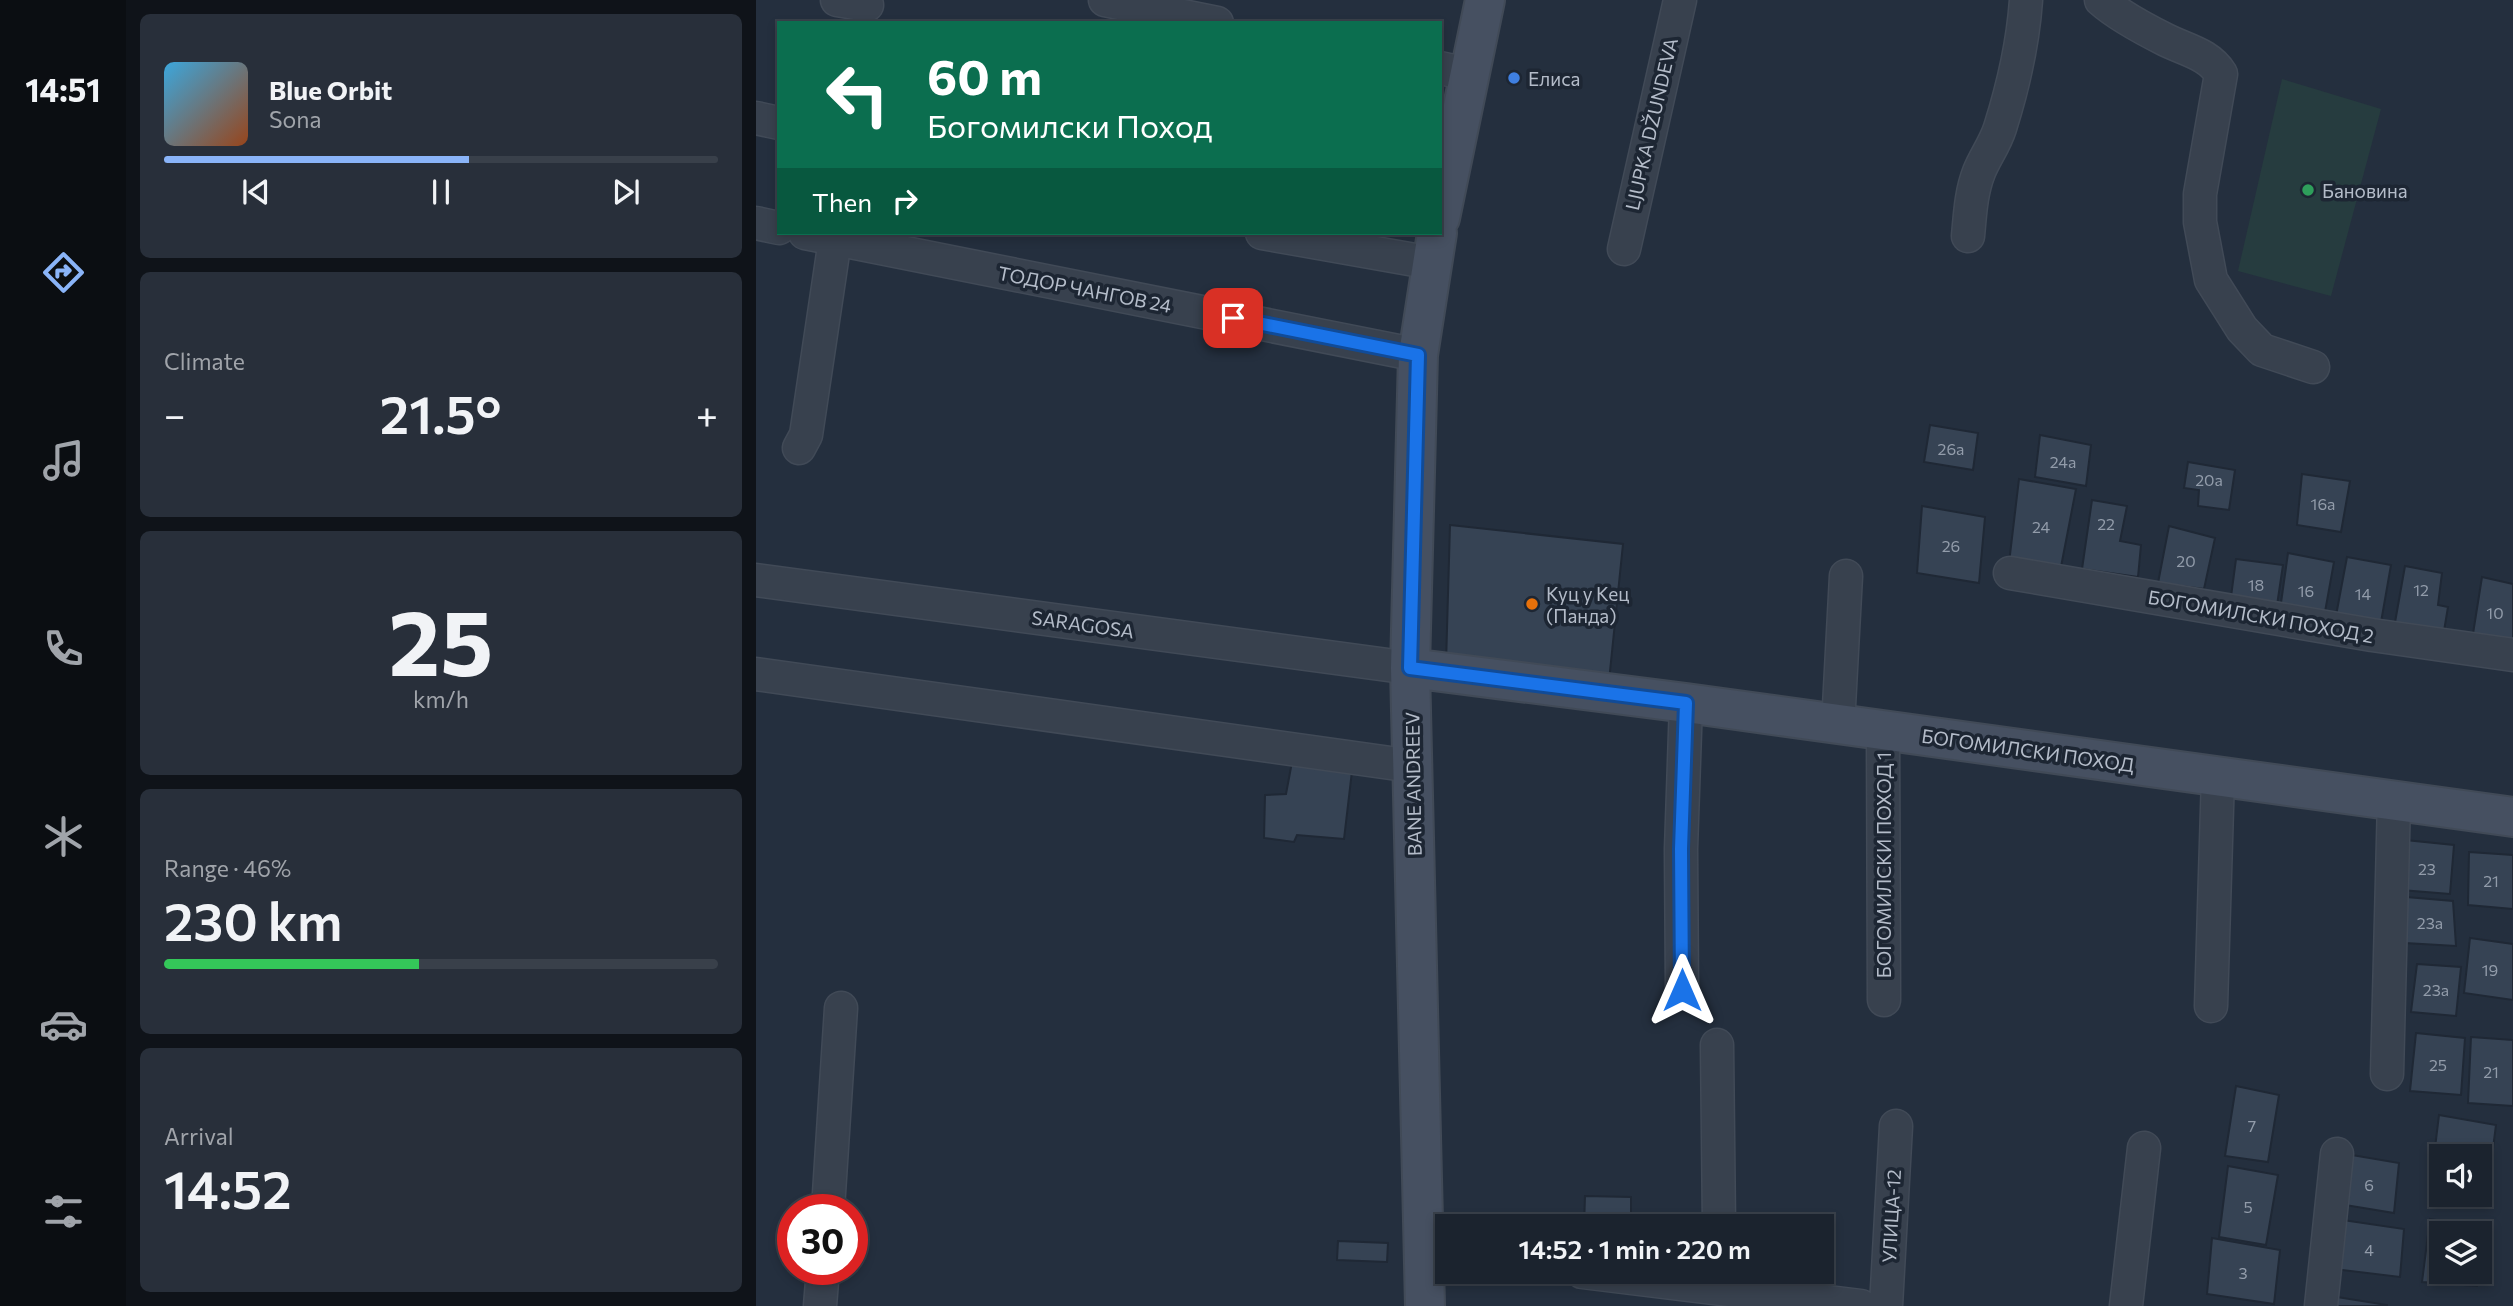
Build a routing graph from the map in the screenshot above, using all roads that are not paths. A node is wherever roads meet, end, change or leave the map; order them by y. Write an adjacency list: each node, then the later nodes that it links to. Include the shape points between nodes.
1 (1105, 0): 6 (street)
2 (1485, 0): 7 (street)
3 (1680, 0): 17 (street, LJUPKA DŽUNDEVA)
4 (2026, 0): 15 (street, via 2007,102 1979,172)
5 (2101, 0): 19 (street, via 2215,64 2221,74 2200,194 2200,222 2211,280 2242,329 2262,350)
6 (1206, 21)
7 (1454, 71): 10 (street)
8 (756, 118): 9 (street)
9 (777, 123)
10 (1442, 197)
11 (756, 223): 12 (street)
12 (777, 228)
13 (825, 235): 18 (street, ТОДОР ЧАНГОВ 24); 20 (street, via 806,435)
14 (1285, 235): 16 (street)
15 (1968, 236)
16 (1435, 248): 18 (street, BANE ANDREEV)
17 (1624, 249)
18 (1418, 355): 25 (street, BANE ANDREEV)
19 (2313, 367)
20 (799, 447)
21 (2010, 573): 24 (street, БОГОМИЛСКИ ПОХОД 2)
22 (1846, 576): 28 (street)
23 (756, 580): 25 (street, SARAGOSA)
24 (2513, 655)
25 (1410, 668): 27 (street, БОГОМИЛСКИ ПОХОД); 30 (street, BANE ANDREEV)
26 (756, 674): 30 (street)
27 (1686, 703): 28 (street, БОГОМИЛСКИ ПОХОД); 34 (street)
28 (1838, 724): 29 (street, БОГОМИЛСКИ ПОХОД)
29 (1883, 731): 31 (street, БОГОМИЛСКИ ПОХОД); 35 (street, БОГОМИЛСКИ ПОХОД 1)
30 (1412, 766): 45 (street, BANE ANDREEV)
31 (2218, 776): 32 (street, БОГОМИЛСКИ ПОХОД); 36 (street)
32 (2394, 800): 33 (street, БОГОМИЛСКИ ПОХОД); 39 (street)
33 (2513, 817)
34 (1682, 990)
35 (1884, 1000)
36 (2211, 1006)
37 (841, 1007): 43 (street)
38 (1717, 1045): 44 (street)
39 (2387, 1074)
40 (1896, 1126): 51 (street, УЛИЦА-12)
41 (2144, 1148): 52 (street)
42 (2337, 1154): 53 (street)
43 (829, 1194)
44 (1719, 1214)
45 (1435, 1255): 49 (street, BANE ANDREEV)
46 (1742, 1284): 50 (street)
47 (822, 1285): 48 (street)
48 (820, 1306)
49 (1425, 1306)
50 (1861, 1306)
51 (1886, 1306)
52 (2126, 1306)
53 (2321, 1306)

